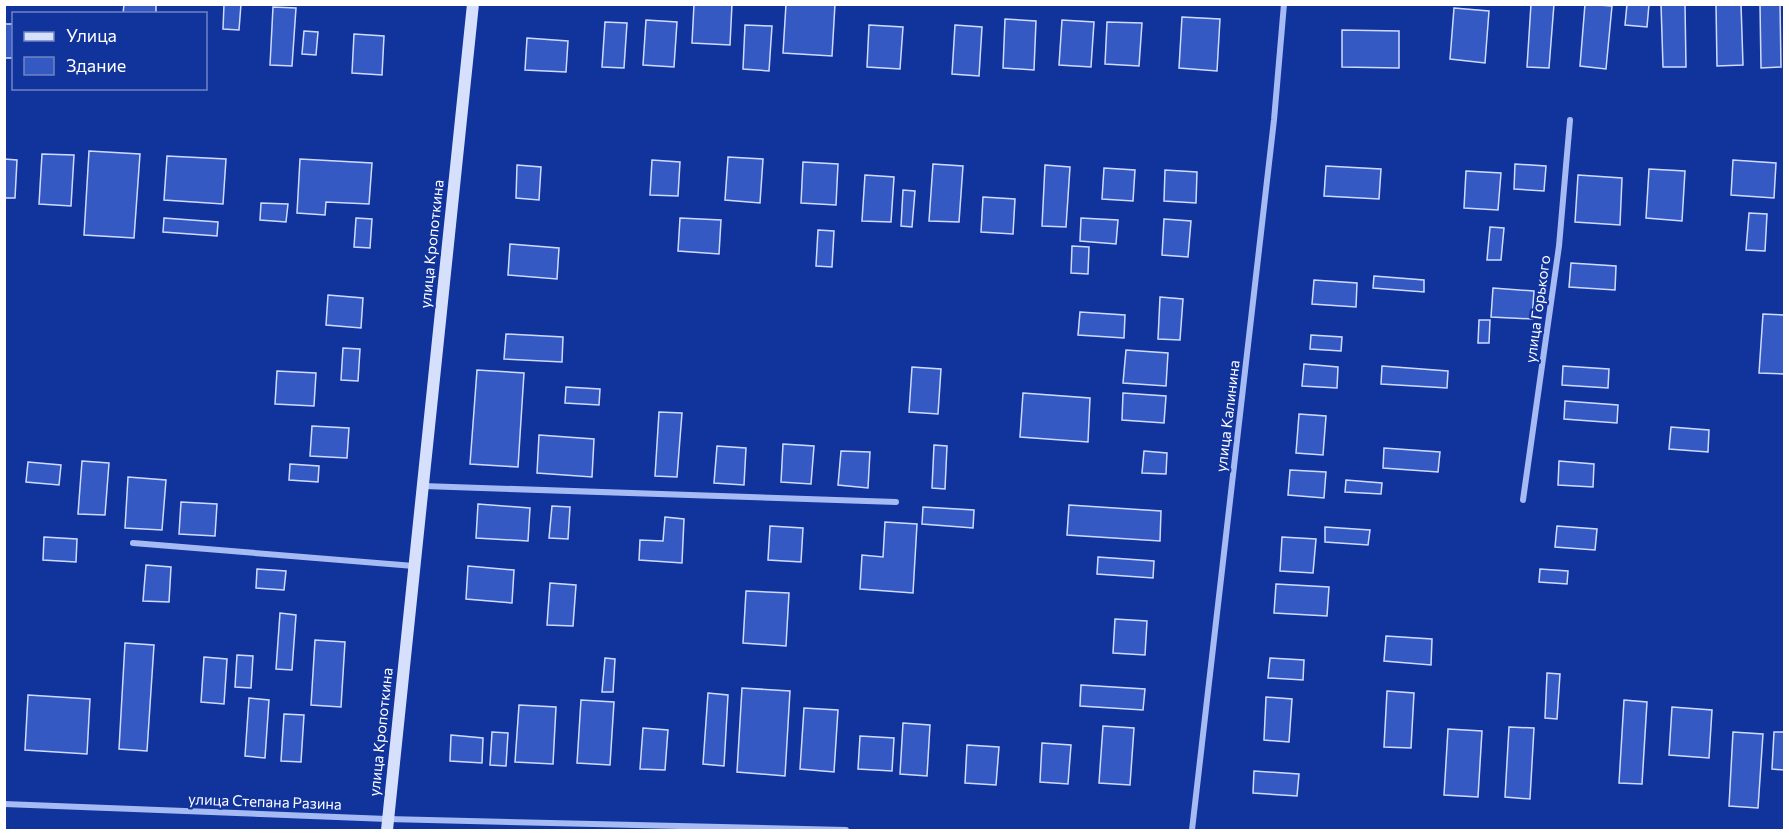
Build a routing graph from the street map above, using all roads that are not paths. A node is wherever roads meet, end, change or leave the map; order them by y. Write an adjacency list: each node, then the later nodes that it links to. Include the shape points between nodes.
1 (473, 4): 4 (main road, улица Кропоткина)
2 (1284, 4): 13 (street, улица Калинина)
3 (1570, 120): 5 (street, улица Горького, via 1559,246)
4 (422, 486): 6 (street); 8 (main road, улица Кропоткина)
5 (1523, 500)
6 (896, 502)
7 (133, 543): 8 (street)
8 (414, 566): 10 (main road, улица Кропоткина)
9 (4, 804): 10 (street, улица Степана Разина)
10 (387, 825): 11 (street, улица Степана Разина)
11 (705, 829): 12 (street, улица Степана Разина)
12 (846, 831)
13 (1192, 831)

